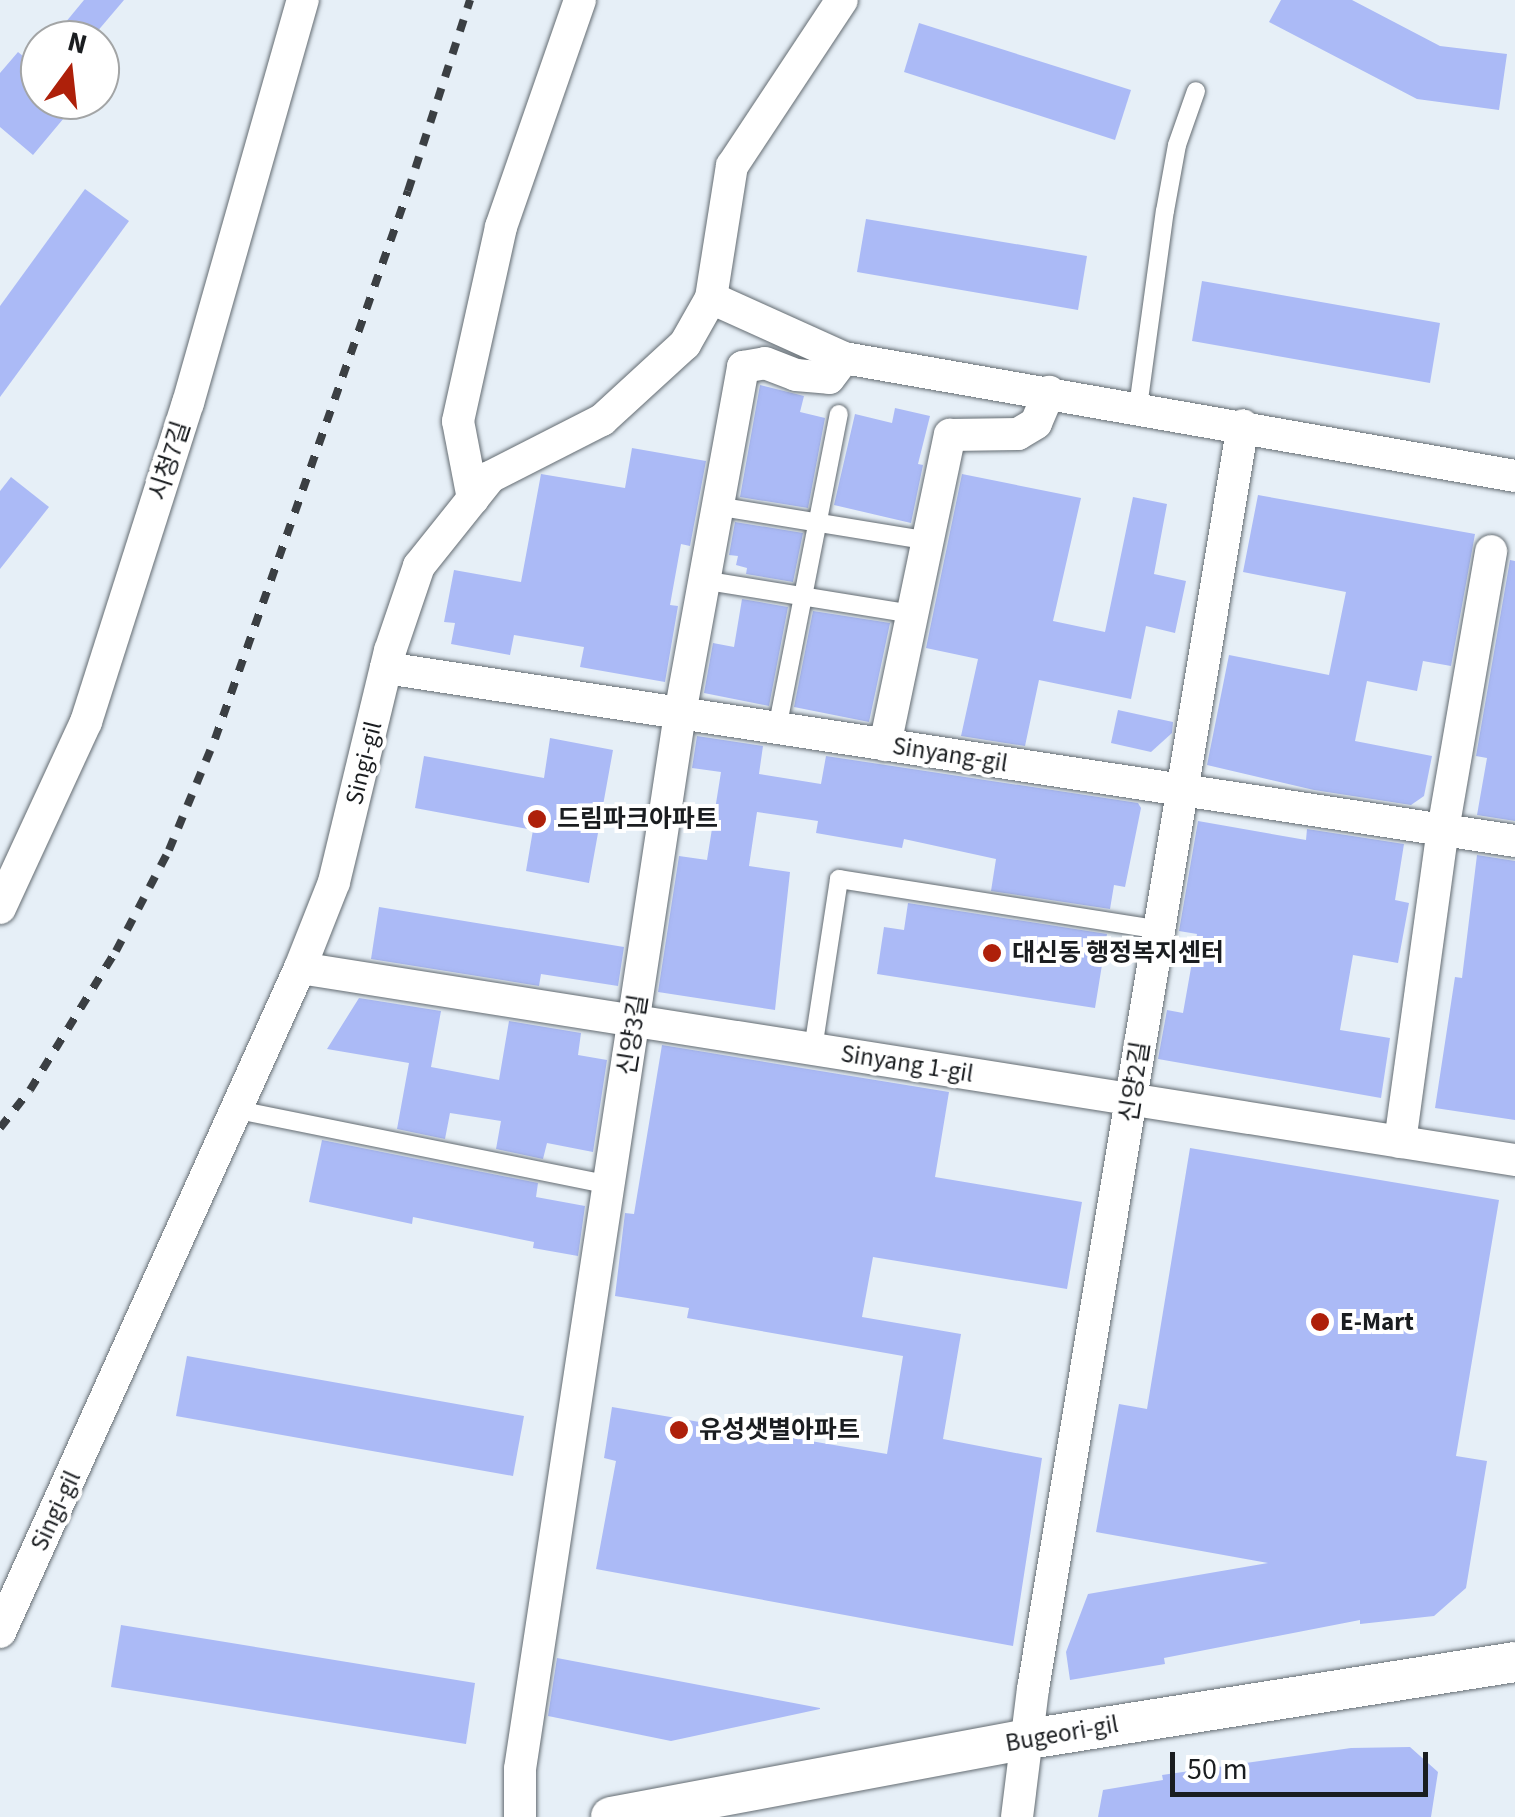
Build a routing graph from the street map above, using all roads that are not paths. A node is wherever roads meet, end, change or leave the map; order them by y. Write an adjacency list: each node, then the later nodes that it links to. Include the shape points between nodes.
1 (303, 0): 27 (street, 시청7길, via 188,403 86,722)
2 (580, 0): 12 (street, via 501,227 458,421)
3 (842, 0): 5 (street, Singi-gil, via 732,166)
4 (1196, 91): 8 (lane, via 1168,194)
5 (711, 298): 6 (street); 12 (street, Singi-gil, via 685,344 651,380 602,420 490,476)
6 (844, 358): 7 (street); 13 (street, 신양3길, via 829,378 765,363 743,367)
7 (1049, 392): 8 (street); 15 (street, via 1036,424 1018,434 950,436)
8 (1138, 408): 10 (street)
9 (839, 414): 14 (lane)
10 (1243, 425): 11 (street); 24 (street, 신양2길)
11 (1515, 476)
12 (473, 499): 20 (street, Singi-gil, via 419,566)
13 (716, 506): 14 (lane); 17 (street, 신양3길)
14 (818, 523): 15 (lane); 18 (lane)
15 (928, 541): 19 (street)
16 (1491, 550): 25 (street)
17 (702, 580): 18 (lane); 21 (street, 신양3길)
18 (803, 596): 19 (lane); 22 (lane)
19 (914, 614): 23 (street)
20 (386, 668): 21 (street, Sinyang-gil); 30 (street, Singi-gil, via 334,882)
21 (680, 714): 22 (street, Sinyang-gil); 31 (street, 신양3길)
22 (777, 728): 23 (street, Sinyang-gil)
23 (886, 745): 24 (street, Sinyang-gil)
24 (1182, 790): 25 (street, Sinyang-gil); 29 (street, 신양2길)
25 (1443, 830): 26 (street, Sinyang-gil); 35 (street)
26 (1515, 842)
27 (12, 853): 28 (street, 시청7길)
28 (0, 908)
29 (1160, 930): 32 (lane, via 839,879); 33 (street, 신양2길)
30 (300, 968): 31 (street, Sinyang 1-gil); 34 (street, Singi-gil)
31 (636, 1020): 32 (street, Sinyang 1-gil); 37 (street, 신양3길)
32 (813, 1049): 33 (street, Sinyang 1-gil)
33 (1132, 1100): 35 (street, Sinyang 1-gil); 40 (street, 신양2길)
34 (238, 1110): 37 (lane); 38 (street, Singi-gil)
35 (1400, 1142): 36 (street, Sinyang 1-gil)
36 (1515, 1160)
37 (610, 1185): 41 (street, 신양3길, via 520,1769)
38 (0, 1632)
39 (1515, 1662): 40 (street, Bugeori-gil)
40 (1029, 1738): 42 (street, Bugeori-gil); 43 (street, 신양2길)
41 (520, 1817)
42 (611, 1817)
43 (1017, 1817)

